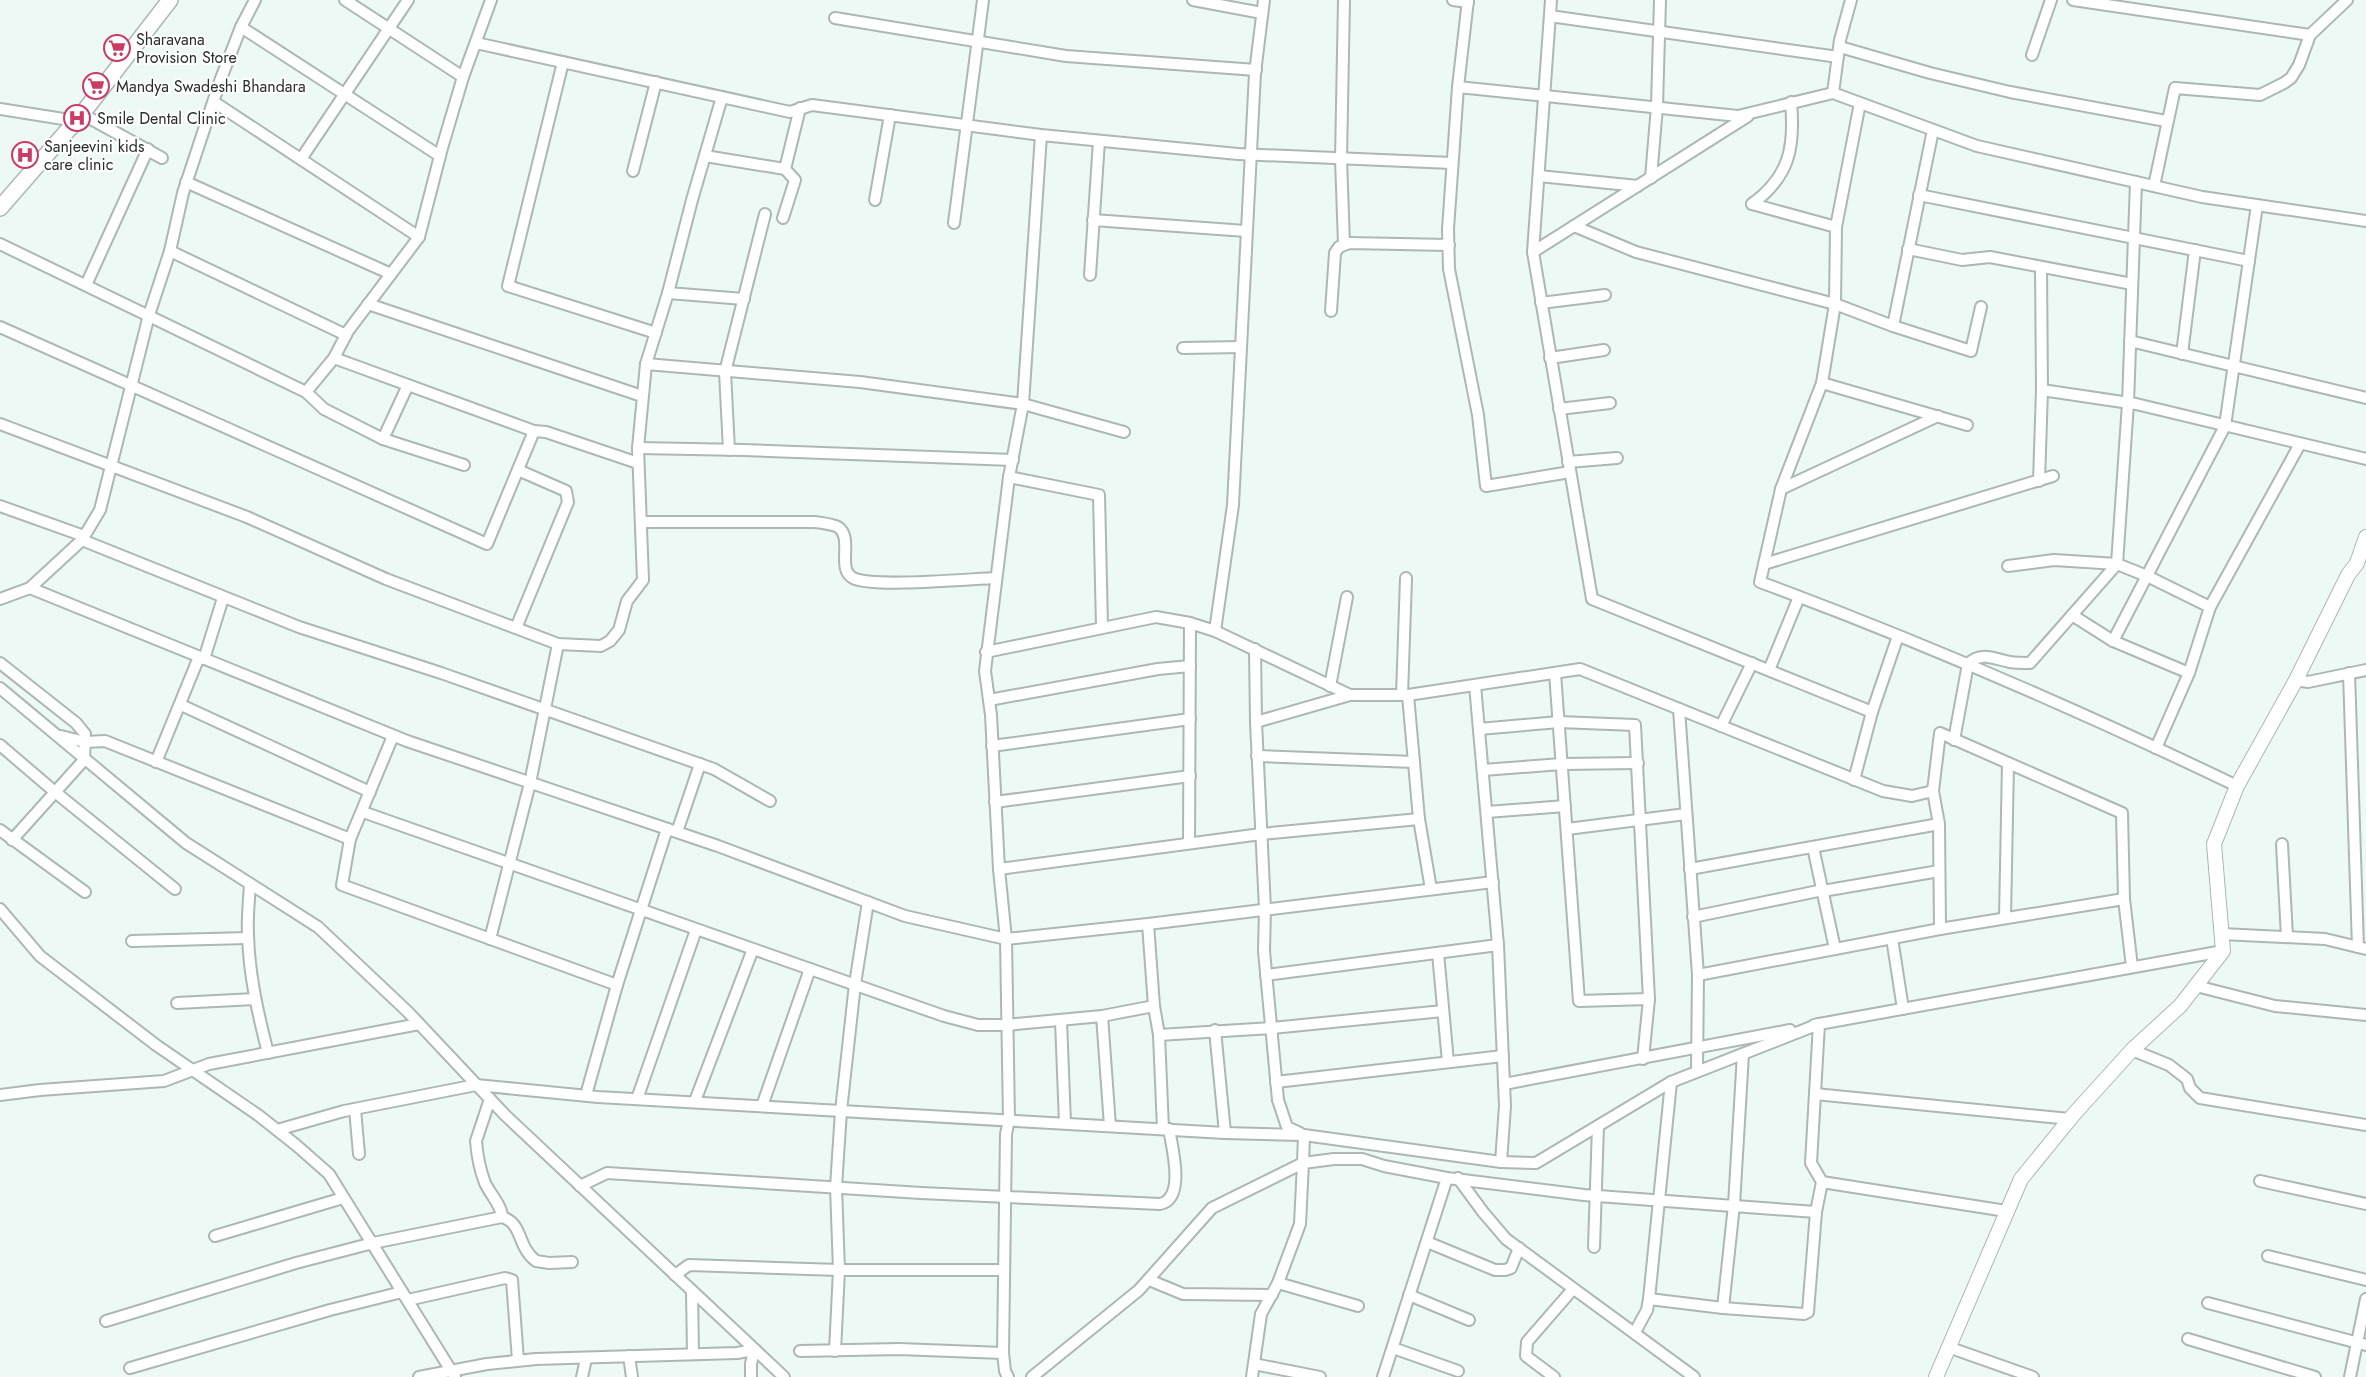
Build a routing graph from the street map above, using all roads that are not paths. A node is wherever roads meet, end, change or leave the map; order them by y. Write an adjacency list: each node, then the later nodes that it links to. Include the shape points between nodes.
1 (170, 0): 46 (main road)
2 (255, 0): 21 (street)
3 (345, 0): 22 (street)
4 (408, 0): 22 (street)
5 (491, 0): 26 (street)
6 (983, 0): 25 (street)
7 (1193, 0): 18 (street)
8 (1264, 0): 18 (street)
9 (1344, 0): 58 (street)
10 (1453, 0): 17 (street)
11 (1551, 0): 19 (street)
12 (1660, 0): 23 (street)
13 (1851, 0): 27 (street)
14 (2051, 0): 28 (street)
15 (2073, 0): 24 (street)
16 (2347, 0): 24 (street)
17 (1468, 1): 33 (street)
18 (1262, 13): 30 (street)
19 (1550, 15): 23 (street); 37 (street)
20 (835, 18): 25 (street)
21 (241, 27): 35 (street); 38 (street)
22 (389, 27): 31 (street); 35 (street)
23 (1658, 30): 27 (street); 41 (street)
24 (2310, 35): 47 (street, via 2299,65 2284,83 2260,95 2175,88)
25 (977, 41): 30 (street, via 1066,56); 48 (street)
26 (477, 43): 29 (street); 31 (street)
27 (1839, 52): 34 (street); 47 (street, via 2010,92)
28 (2032, 55)
29 (563, 62): 32 (street); 106 (street, via 508,286)
30 (1256, 70): 53 (street)
31 (463, 77): 54 (street)
32 (656, 82): 36 (street); 61 (street)
33 (1458, 87): 37 (street); 59 (street)
34 (1833, 93): 39 (street); 40 (street)
35 (345, 95): 54 (street); 57 (street)
36 (722, 97): 42 (street, via 790,112); 55 (street)
37 (1545, 97): 41 (street); 62 (street)
38 (214, 102): 57 (street); 64 (street)
39 (1791, 102): 44 (street); 78 (street, via 1794,132 1782,174 1752,204)
40 (1860, 104): 49 (street); 78 (street)
41 (1657, 106): 44 (street, via 1738,116); 63 (street)
42 (800, 108): 45 (street, via 812,105); 60 (street)
43 (0, 109): 46 (street)
44 (1756, 111): 63 (street)
45 (890, 115): 48 (street); 69 (street)
46 (79, 118): 52 (street); 71 (main road)
47 (2166, 121): 67 (street)
48 (966, 125): 50 (street); 76 (street)
49 (1933, 130): 65 (street, via 1977,146); 68 (street)
50 (1041, 135): 51 (street); 127 (street)
51 (1099, 141): 53 (street); 74 (street)
52 (148, 149): 56 (street); 94 (street)
53 (1250, 154): 58 (street); 79 (street)
54 (440, 156): 80 (street)
55 (705, 156): 60 (street); 95 (street)
56 (162, 158)
57 (301, 159): 80 (street)
58 (1341, 159): 59 (street); 83 (street)
59 (1452, 164): 84 (street)
60 (785, 169): 73 (street, via 795,180)
61 (633, 171)
62 (1539, 176): 66 (street); 88 (street)
63 (1651, 178): 66 (street)
64 (186, 182): 87 (street); 91 (street)
65 (2136, 182): 67 (street); 81 (street)
66 (1638, 186): 77 (street)
67 (2154, 186): 70 (street)
68 (1919, 195): 81 (street); 85 (street)
69 (876, 200)
70 (2257, 205): 75 (street); 89 (street)
71 (0, 208)
72 (765, 214): 97 (street)
73 (783, 218)
74 (1093, 220): 79 (street); 92 (street)
75 (2366, 221)
76 (954, 223)
77 (1574, 226): 88 (street); 100 (street, via 1636,252)
78 (1836, 227): 100 (street)
79 (1246, 231): 109 (street)
80 (419, 237): 91 (street)
81 (2134, 238): 86 (street); 93 (street)
82 (0, 244): 94 (street)
83 (1344, 244): 84 (street); 102 (street, via 1335,252)
84 (1449, 245): 145 (street, via 1449,269 1478,415 1486,486)
85 (1908, 249): 90 (street, via 1962,260 1990,257); 104 (street)
86 (2195, 250): 89 (street); 112 (street)
87 (170, 251): 103 (street); 107 (street)
88 (1533, 252): 98 (street)
89 (2249, 261): 116 (street)
90 (2041, 267): 93 (street); 121 (street)
91 (391, 274): 99 (street)
92 (1090, 275)
93 (2132, 284): 108 (street)
94 (86, 285): 103 (street)
95 (668, 293): 97 (street); 106 (street)
96 (1605, 295): 98 (street)
97 (744, 299): 117 (street)
98 (1541, 303): 114 (street)
99 (368, 304): 107 (street); 123 (street)
100 (1835, 304): 104 (street); 118 (street)
101 (1981, 306): 104 (street, via 1971,351)
102 (1331, 311)
103 (149, 315): 119 (street); 122 (street)
104 (1893, 326)
105 (0, 327): 119 (street)
106 (656, 333): 115 (street)
107 (346, 335): 113 (street)
108 (2130, 341): 112 (street); 126 (street)
109 (1241, 347): 110 (street); 172 (street, via 1233,505)
110 (1183, 348)
111 (1604, 350): 114 (street)
112 (2182, 354): 116 (street)
113 (334, 358): 120 (street); 122 (street)
114 (1550, 358): 128 (street)
115 (646, 364): 117 (street); 123 (street)
116 (2234, 368): 124 (street); 132 (street)
117 (725, 372): 127 (street, via 860,382); 138 (street)
118 (1821, 383): 129 (street); 150 (street)
119 (132, 385): 143 (street); 146 (street, via 488,544)
120 (408, 385): 133 (street); 135 (street)
121 (2042, 390): 126 (street); 149 (street)
122 (306, 392): 135 (street, via 324,410)
123 (642, 396): 137 (street)
124 (2366, 398)
125 (1610, 403): 128 (street)
126 (2128, 403): 132 (street); 157 (street)
127 (1023, 405): 134 (street); 141 (street)
128 (1559, 410): 145 (street)
129 (1938, 416): 131 (street); 150 (street)
130 (0, 424): 143 (street)
131 (1967, 425)
132 (2225, 426): 136 (street); 159 (street)
133 (534, 431): 142 (street); 146 (street)
134 (1124, 432)
135 (383, 439): 144 (street)
136 (2300, 444): 140 (street); 167 (street)
137 (638, 448): 138 (street); 142 (street)
138 (729, 450): 141 (street)
139 (1617, 458): 145 (street)
140 (2366, 459)
141 (1013, 460): 148 (street)
142 (638, 463): 152 (street)
143 (112, 465): 154 (street, via 100,510); 171 (street, via 247,517 386,579)
144 (464, 465)
145 (1569, 467): 180 (street, via 1592,599)
146 (518, 470): 171 (street, via 566,491 568,502)
147 (2053, 476): 149 (street)
148 (1008, 477): 160 (street); 170 (street, via 1099,495)
149 (2039, 481): 156 (street)
150 (1781, 489): 156 (street)
151 (0, 506): 154 (street)
152 (642, 522): 160 (street, via 815,522 837,526 842,532 848,573 853,578 876,583); 175 (street, via 643,580 627,601 619,630 601,646)
153 (2366, 537): 155 (street)
154 (83, 538): 162 (street); 165 (street)
155 (2361, 560): 188 (street, via 2348,575)
156 (1764, 564): 164 (street, via 1760,582)
157 (2117, 564): 158 (street, via 2054,560); 159 (street); 168 (street)
158 (2008, 566)
159 (2147, 576): 167 (street); 174 (street)
160 (996, 578): 177 (street)
161 (1406, 578): 193 (street)
162 (30, 588): 166 (street); 178 (street)
163 (1347, 597): 190 (street)
164 (1799, 597): 173 (street); 183 (street)
165 (223, 598): 178 (street); 197 (street)
166 (0, 599)
167 (2211, 607): 187 (street)
168 (2072, 615): 174 (street); 181 (street, via 2030,663 1990,656)
169 (1190, 623): 170 (street, via 1156,617); 172 (street); 182 (street)
170 (1102, 627): 177 (street)
171 (516, 628): 175 (street)
172 (1215, 631): 176 (street)
173 (1898, 636): 181 (street); 198 (street)
174 (2113, 641): 187 (street)
175 (558, 644): 197 (street)
176 (1255, 649): 190 (street); 200 (street)
177 (986, 651): 194 (street)
178 (202, 658): 195 (street); 205 (street)
179 (0, 663): 207 (street, via 76,723 85,734)
180 (1752, 663): 183 (street); 202 (street)
181 (1968, 664): 206 (street); 210 (street)
182 (1190, 666): 194 (street); 199 (street)
183 (1769, 670): 198 (street)
184 (2366, 670): 186 (street)
185 (1556, 673): 189 (street); 196 (street, via 1580,669); 201 (street)
186 (2349, 673): 188 (street, via 2308,682); 273 (street)
187 (2189, 674): 210 (street)
188 (2296, 680): 223 (street)
189 (1475, 685): 193 (street); 203 (street)
190 (1330, 686): 192 (street)
191 (0, 688): 204 (street)
192 (1350, 695): 193 (street); 200 (street)
193 (1405, 695): 214 (street)
194 (989, 699): 209 (street)
195 (181, 705): 213 (street); 226 (street)
196 (1679, 709): 202 (street); 232 (street)
197 (544, 710): 217 (street); 222 (street)
198 (1872, 712): 221 (street)
199 (1190, 719): 209 (street); 220 (street)
200 (1256, 722): 211 (street)
201 (1559, 722): 203 (street); 215 (street, via 1635,725); 218 (street)
202 (1721, 726): 221 (street)
203 (1479, 729): 219 (street)
204 (57, 735): 207 (street); 212 (street)
205 (393, 736): 222 (street); 226 (street)
206 (1954, 740): 216 (street); 224 (street, via 1940,734)
207 (85, 742): 212 (street); 213 (street, via 105,741)
208 (0, 745): 225 (street)
209 (992, 746): 228 (street)
210 (2156, 748): 223 (street)
211 (1257, 756): 214 (street); 239 (street)
212 (84, 760): 225 (street); 250 (street, via 186,843)
213 (156, 762): 240 (street)
214 (1414, 762): 233 (street)
215 (1638, 763): 218 (street); 234 (street)
216 (2008, 763): 255 (street, via 2122,813); 261 (street)
217 (700, 764): 227 (street); 237 (street)
218 (1562, 764): 219 (street); 229 (street)
219 (1483, 770): 231 (street)
220 (1190, 776): 228 (street); 242 (street)
221 (1854, 780): 224 (street, via 1912,796)
222 (531, 783): 237 (street); 245 (street)
223 (2237, 786): 265 (street, via 2214,844)
224 (1933, 791): 235 (street)
225 (55, 792): 241 (street); 251 (street)
226 (370, 792): 230 (street)
227 (770, 801)
228 (995, 802): 246 (street)
229 (1565, 806): 231 (street); 238 (street)
230 (363, 812): 240 (street); 245 (street)
231 (1486, 812): 249 (street)
232 (1686, 814): 234 (street); 247 (street)
233 (1419, 819): 239 (street); 252 (street)
234 (1641, 820): 238 (street); 286 (street)
235 (1939, 824): 244 (street); 248 (street)
236 (0, 830): 241 (street)
237 (672, 830): 256 (street); 259 (street)
238 (1567, 830): 286 (street, via 1579,1001)
239 (1261, 834): 242 (street); 258 (street)
240 (351, 839): 269 (street, via 342,885)
241 (12, 840): 254 (street)
242 (1190, 843): 246 (street)
243 (2282, 844): 268 (street)
244 (1813, 847): 247 (street); 253 (street)
245 (511, 865): 259 (street); 269 (street)
246 (999, 869): 270 (street)
247 (1690, 869): 260 (street)
248 (1939, 871): 253 (street); 263 (street)
249 (1493, 882): 252 (street); 272 (street)
250 (250, 884): 266 (street); 294 (street, via 318,927)
251 (175, 889)
252 (1431, 889): 258 (street)
253 (1823, 890): 260 (street); 275 (street)
254 (85, 892)
255 (2124, 899): 261 (street); 278 (street)
256 (868, 902): 270 (street, via 905,916); 282 (street)
257 (0, 909): 307 (street, via 40,956)
258 (1265, 909): 262 (street); 280 (street)
259 (641, 911): 264 (street); 283 (street)
260 (1694, 917): 281 (street)
261 (2005, 918): 263 (street)
262 (1148, 924): 270 (street); 288 (street)
263 (1940, 929): 267 (street)
264 (696, 930): 274 (street); 316 (street)
265 (2222, 934): 268 (street); 276 (street)
266 (248, 938): 271 (street); 285 (street)
267 (1892, 938): 275 (street); 289 (street)
268 (2287, 938): 273 (street, via 2325,939)
269 (490, 939): 283 (street)
270 (1006, 939): 296 (street)
271 (132, 940)
272 (1498, 945): 277 (street); 304 (street)
273 (2362, 948)
274 (753, 949): 279 (street); 318 (street)
275 (1835, 949): 281 (street)
276 (2223, 951): 278 (street); 284 (street)
277 (1438, 953): 280 (street); 290 (street)
278 (2132, 967): 289 (street)
279 (810, 969): 282 (street); 319 (street)
280 (1266, 975): 297 (street)
281 (1698, 975): 300 (street)
282 (855, 984): 296 (street, via 944,1016 978,1025); 321 (street)
283 (617, 985): 315 (street)
284 (2196, 986): 291 (street, via 2275,1006); 301 (street)
285 (255, 999): 287 (street); 302 (street)
286 (1649, 999): 305 (street)
287 (177, 1003)
288 (1154, 1006): 292 (street); 299 (street)
289 (1903, 1009): 295 (street)
290 (1443, 1011): 297 (street); 306 (street)
291 (2366, 1015)
292 (1102, 1016): 293 (street); 325 (street)
293 (1061, 1021): 296 (street); 324 (street)
294 (419, 1024): 302 (street); 312 (street)
295 (1819, 1024): 300 (street); 303 (street); 313 (street)
296 (1006, 1025): 322 (street)
297 (1272, 1028): 298 (street); 309 (street)
298 (1215, 1030): 299 (street); 330 (street)
299 (1159, 1035): 328 (street)
300 (1697, 1049): 305 (street); 308 (street)
301 (2132, 1050): 323 (street); 327 (street, via 2169,1065 2187,1079 2200,1098)
302 (268, 1053): 307 (street, via 208,1064)
303 (1743, 1054): 308 (street); 345 (street)
304 (1503, 1056): 306 (street); 311 (street)
305 (1643, 1059): 311 (street)
306 (1448, 1062): 309 (street)
307 (192, 1071): 314 (street, via 164,1081); 329 (street)
308 (1697, 1071): 310 (street)
309 (1276, 1082): 331 (street, via 1287,1127)
310 (1671, 1082): 326 (street); 343 (street)
311 (1504, 1084): 333 (street)
312 (476, 1085): 315 (street); 317 (street); 320 (street)
313 (1815, 1094): 323 (street); 337 (street, via 1811,1162)
314 (0, 1095)
315 (586, 1095): 316 (street)
316 (637, 1098): 318 (street)
317 (490, 1099): 338 (street); 348 (street, via 476,1148 485,1183)
318 (695, 1101): 319 (street)
319 (762, 1106): 321 (street)
320 (355, 1109): 329 (street); 332 (street)
321 (841, 1111): 322 (street); 339 (street)
322 (1009, 1119): 324 (street); 341 (street)
323 (2070, 1119): 346 (street, via 2021,1179)
324 (1065, 1123): 325 (street)
325 (1110, 1125): 328 (street)
326 (1598, 1125): 333 (street, via 1536,1164); 340 (street)
327 (2366, 1125)
328 (1166, 1129): 330 (street); 341 (street, via 1176,1167 1172,1197 1166,1203)
329 (277, 1130): 342 (street, via 329,1174)
330 (1225, 1133): 331 (street)
331 (1304, 1135): 333 (street); 334 (street)
332 (359, 1154)
333 (1501, 1162)
334 (1303, 1163): 335 (street, via 1362,1160); 359 (street, via 1212,1208); 361 (street, via 1300,1224)
335 (1453, 1178): 340 (street); 350 (street); 353 (street, via 1496,1228)
336 (2260, 1181): 344 (street)
337 (1822, 1182): 346 (street); 347 (street)
338 (580, 1186): 339 (street, via 607,1173); 358 (street)
339 (836, 1187): 341 (street); 356 (street)
340 (1596, 1196): 343 (street); 352 (street)
341 (1005, 1197): 357 (street)
342 (344, 1198): 349 (street); 351 (street)
343 (1660, 1200): 345 (street); 367 (street)
344 (2366, 1204)
345 (1734, 1205): 347 (street); 371 (street)
346 (2006, 1211): 377 (street)
347 (1816, 1212): 371 (street, via 1807,1312)
348 (502, 1217): 351 (street); 355 (street, via 511,1220 520,1241 536,1261)
349 (215, 1236)
350 (1427, 1242): 353 (street, via 1495,1270 1511,1268); 365 (street)
351 (373, 1243): 366 (street); 373 (street)
352 (1594, 1247)
353 (1520, 1248): 362 (street)
354 (2268, 1256): 360 (street)
355 (572, 1262)
356 (838, 1270): 357 (street); 358 (street, via 689,1265); 381 (street)
357 (1004, 1270): 382 (street)
358 (675, 1275): 363 (street)
359 (1149, 1280): 364 (street, via 1183,1294); 397 (street)
360 (2366, 1280)
361 (1278, 1283): 364 (street); 370 (street)
362 (1574, 1289): 374 (street); 401 (street, via 1527,1342 1526,1356)
363 (692, 1291): 379 (street); 383 (street)
364 (1272, 1295): 387 (street, via 1261,1314)
365 (1409, 1295): 372 (street); 378 (street)
366 (405, 1296): 386 (street, via 510,1278); 388 (street, via 330,1310); 390 (street)
367 (1649, 1299): 371 (street); 374 (street)
368 (2366, 1299): 376 (street)
369 (2208, 1303): 376 (street)
370 (1358, 1306)
371 (1723, 1308)
372 (1469, 1320)
373 (106, 1321)
374 (1635, 1332): 402 (street)
375 (2188, 1339): 405 (street)
376 (2361, 1344): 406 (street)
377 (1948, 1347): 403 (street); 404 (street)
378 (1393, 1348): 389 (street); 400 (street)
379 (754, 1350): 383 (street); 394 (street); 395 (street)
380 (800, 1351): 381 (street)
381 (835, 1351): 382 (street)
382 (1003, 1353): 396 (street)
383 (693, 1354): 384 (street)
384 (629, 1356): 385 (street); 393 (street)
385 (586, 1359): 386 (street); 392 (street)
386 (518, 1360): 390 (street)
387 (1254, 1364): 398 (street); 399 (street)
388 (130, 1368)
389 (1458, 1371)
390 (453, 1374): 391 (street)
391 (419, 1377)
392 (582, 1377)
393 (632, 1377)
394 (751, 1377)
395 (784, 1377)
396 (1008, 1377)
397 (1032, 1377)
398 (1252, 1377)
399 (1320, 1377)
400 (1383, 1377)
401 (1554, 1377)
402 (1694, 1377)
403 (1936, 1377)
404 (2033, 1377)
405 (2315, 1377)
406 (2350, 1377)

